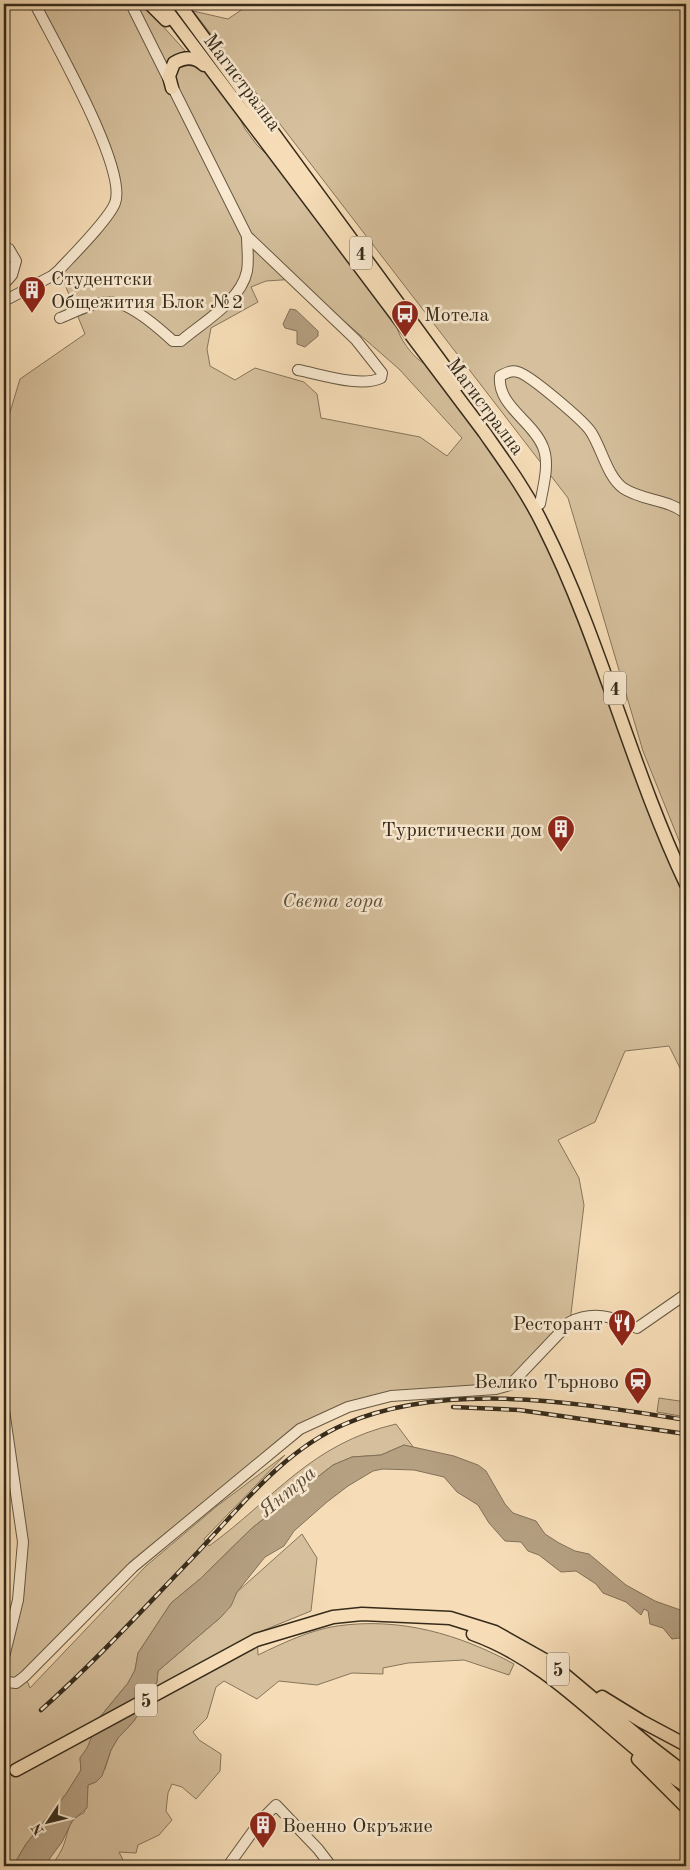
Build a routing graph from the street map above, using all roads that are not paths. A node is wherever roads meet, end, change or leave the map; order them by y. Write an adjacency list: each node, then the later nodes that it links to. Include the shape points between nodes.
1 (35, 4): 12 (street, via 103,140 117,195 113,208 59,270)
2 (131, 4): 8 (street)
3 (150, 4): 6 (main road)
4 (162, 4): 6 (main road, Магистрална / 4)
5 (179, 4): 15 (main road, Магистрална / 4, via 511,456)
6 (197, 52): 7 (main road, Магистрална / 4)
7 (217, 79): 8 (main road, via 201,62 186,58 170,70); 18 (main road, Магистрална / 4, via 494,447 528,497 574,595)
8 (172, 88): 9 (street)
9 (247, 236): 13 (street, via 247,271 240,286 231,299 181,340 173,341 131,309 113,302); 14 (street, via 356,340 382,373 381,378 374,382)
10 (4, 247): 11 (street, via 16,261 12,275)
11 (4, 284)
12 (4, 301)
13 (60, 318)
14 (298, 370)
15 (540, 504): 16 (street, via 546,475 544,448 499,386 500,376 510,371 520,372 531,380 590,430 612,476 622,487); 17 (main road, Магистрална / 4, via 580,592)
16 (686, 514)
17 (686, 874)
18 (686, 884)
19 (686, 1294): 24 (street, via 637,1328 603,1315 582,1316 570,1322 510,1385 496,1389 392,1396 348,1407 300,1429 133,1567 25,1676 16,1683)
20 (4, 1410): 22 (street, via 23,1542 18,1600)
21 (405, 1616): 23 (main road, 5, via 450,1618 495,1632); 25 (main road, 5, via 453,1627 489,1640 533,1663); 28 (main road, 5, via 362,1614 333,1617 256,1640)
22 (4, 1657)
23 (552, 1664): 26 (main road, via 641,1721); 29 (main road, 5)
24 (4, 1679)
25 (600, 1717): 27 (main road); 30 (main road, 5)
26 (686, 1745)
27 (646, 1766): 31 (main road); 32 (main road)
28 (16, 1770)
29 (686, 1774)
30 (686, 1786)
31 (686, 1798)
32 (686, 1807)
33 (173, 1866): 34 (street)
34 (186, 1866)
35 (228, 1866): 36 (street, via 261,1820 276,1805)
36 (331, 1866)

